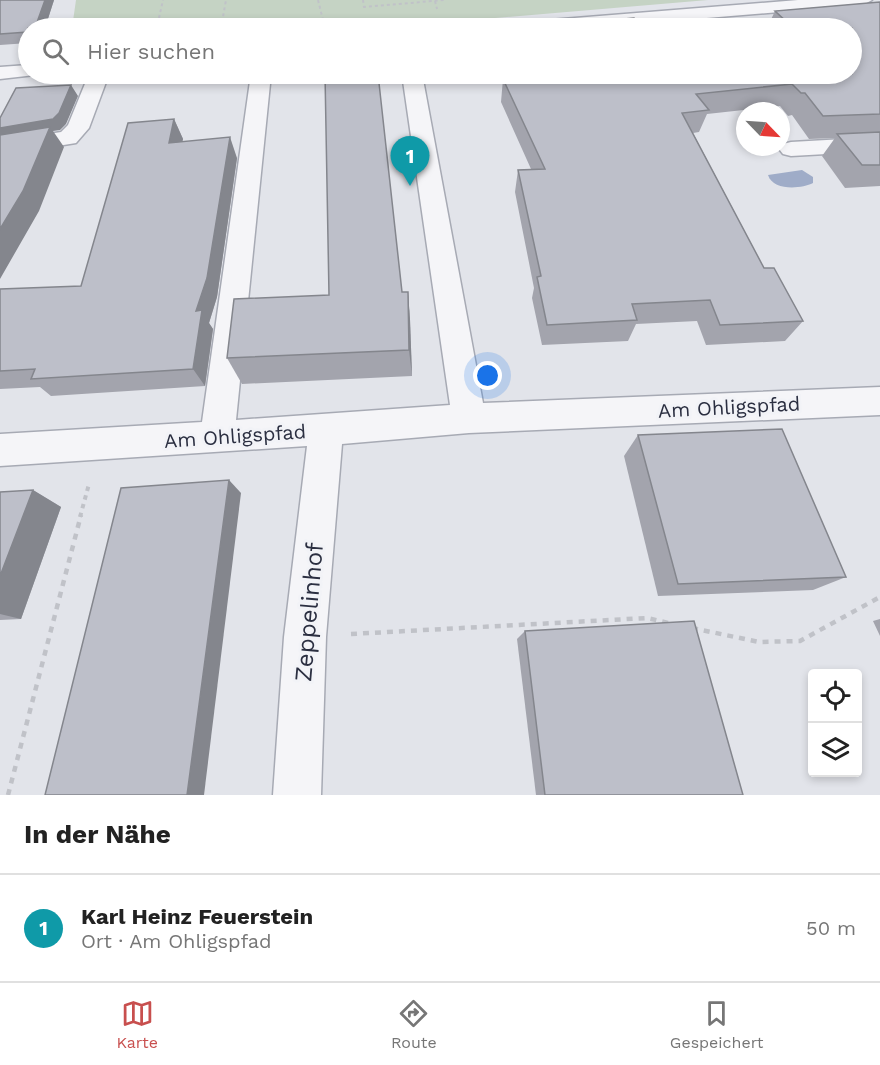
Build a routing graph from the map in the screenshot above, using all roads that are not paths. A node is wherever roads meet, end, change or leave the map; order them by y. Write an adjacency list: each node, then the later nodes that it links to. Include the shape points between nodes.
1 (863, 0): 2 (street)
2 (646, 18)
3 (18, 72): 4 (street)
4 (0, 73)
5 (95, 84): 9 (street, via 78,128 68,138)
6 (260, 84): 14 (street)
7 (414, 84): 12 (street)
8 (880, 144): 10 (street)
9 (10, 147)
10 (791, 150)
11 (880, 401): 12 (street, Am Ohligspfad)
12 (469, 418): 13 (street, Am Ohligspfad)
13 (326, 430): 14 (street, Am Ohligspfad); 16 (street, Zeppelinhof, via 305,637)
14 (217, 436): 15 (street, Am Ohligspfad)
15 (0, 450)
16 (297, 795)

